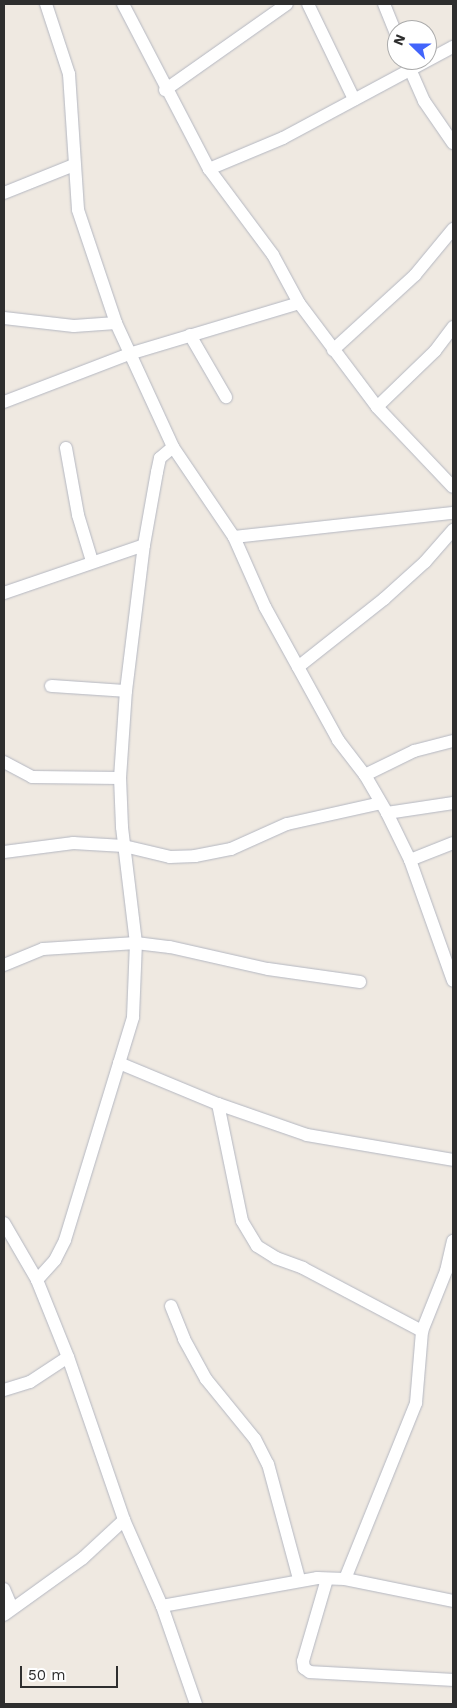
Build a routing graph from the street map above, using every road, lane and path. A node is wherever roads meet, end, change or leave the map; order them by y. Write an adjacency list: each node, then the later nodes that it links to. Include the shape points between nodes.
1 (46, 4): 14 (street, via 69,74)
2 (123, 4): 11 (street)
3 (287, 4): 11 (street)
4 (308, 4): 12 (street)
5 (384, 4): 6 (street)
6 (390, 20)
7 (453, 47): 8 (street)
8 (437, 53)
9 (400, 70): 12 (street)
10 (410, 70): 13 (street, via 424,101)
11 (165, 90): 15 (street)
12 (354, 99): 15 (street, via 284,138)
13 (453, 143)
14 (74, 164): 16 (street); 20 (street, via 78,210)
15 (209, 169): 18 (street, via 273,256)
16 (4, 193)
17 (453, 229): 23 (street, via 415,275)
18 (299, 303): 22 (street); 23 (street)
19 (4, 318): 20 (street, via 74,326)
20 (116, 323): 24 (street)
21 (453, 327): 27 (street, via 435,351)
22 (190, 335): 24 (street); 25 (street)
23 (333, 350): 27 (street)
24 (129, 354): 26 (street); 28 (street)
25 (226, 397)
26 (4, 402)
27 (377, 408): 30 (street)
28 (173, 447): 33 (street); 34 (street, via 160,458)
29 (66, 448): 35 (street, via 78,515)
30 (453, 487)
31 (453, 513): 33 (street)
32 (453, 530): 37 (street, via 425,562 384,599)
33 (234, 537): 37 (street, via 265,606)
34 (144, 545): 35 (street); 39 (street)
35 (92, 562): 36 (street)
36 (4, 593)
37 (298, 667): 42 (street, via 338,740)
38 (51, 686): 39 (street)
39 (126, 691): 43 (street)
40 (453, 741): 42 (street, via 414,751)
41 (4, 762): 43 (street, via 32,776)
42 (365, 775): 45 (street)
43 (120, 778): 47 (street)
44 (453, 803): 45 (street)
45 (384, 808): 47 (street, via 287,824 231,849 195,856 170,857); 49 (street)
46 (453, 844): 49 (street)
47 (124, 846): 48 (street, via 57,844); 50 (street)
48 (4, 852)
49 (410, 860): 52 (street)
50 (136, 943): 51 (street, via 43,949); 53 (street, via 170,947 268,969); 54 (street, via 133,1017)
51 (4, 965)
52 (452, 973)
53 (360, 982)
54 (119, 1063): 55 (street); 59 (street, via 65,1240 55,1260)
55 (218, 1104): 56 (street, via 307,1135); 61 (street, via 242,1222 258,1246)
56 (453, 1160)
57 (4, 1224): 59 (street)
58 (453, 1241): 61 (street, via 446,1270)
59 (36, 1280): 62 (street)
60 (170, 1306): 65 (street, via 206,1379 255,1439 268,1464)
61 (422, 1331): 67 (street, via 416,1403 398,1440)
62 (68, 1357): 63 (street, via 30,1382); 64 (street)
63 (4, 1390)
64 (124, 1520): 70 (street); 71 (street, via 83,1558)
65 (299, 1579): 66 (street); 70 (street)
66 (326, 1579): 67 (street); 72 (street, via 303,1661 304,1668 310,1672)
67 (345, 1579): 69 (street)
68 (4, 1589): 71 (street)
69 (453, 1601)
70 (162, 1606): 73 (street)
71 (8, 1612)
72 (453, 1680)
73 (196, 1704)

